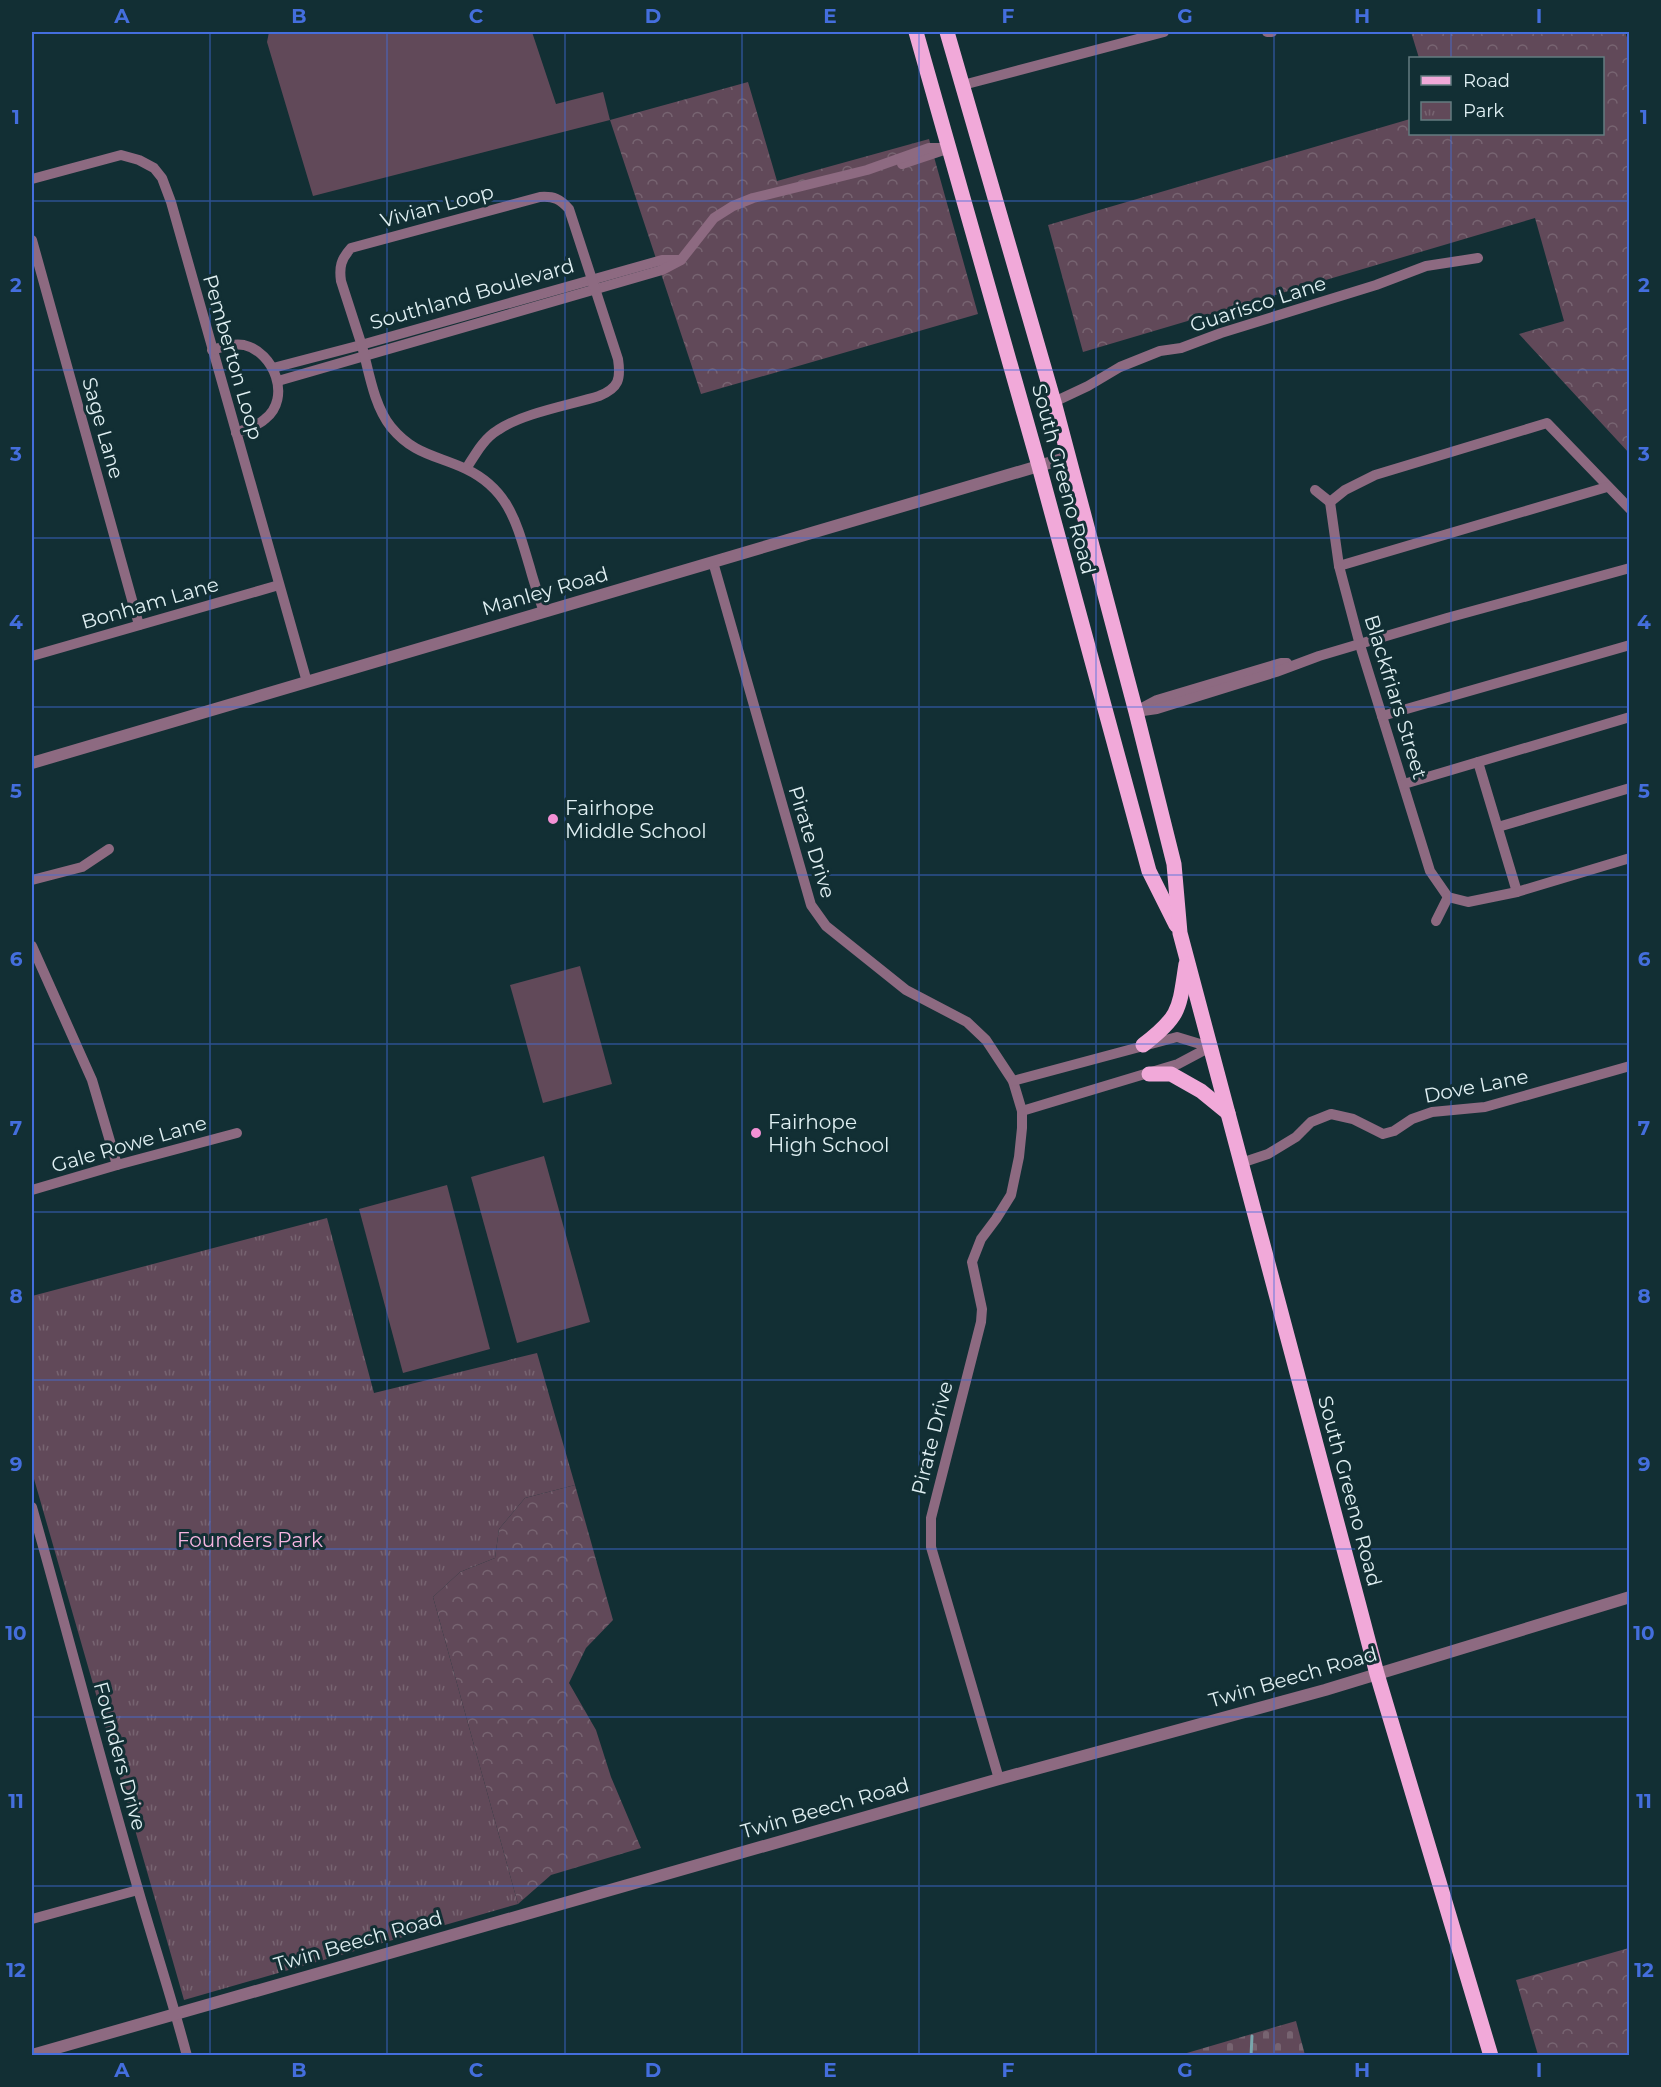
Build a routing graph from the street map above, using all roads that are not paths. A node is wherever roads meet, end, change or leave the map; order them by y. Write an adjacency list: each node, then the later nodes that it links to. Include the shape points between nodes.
1 (916, 32): 7 (main road, South Greeno Road)
2 (947, 32): 6 (main road, South Greeno Road)
3 (1164, 32): 6 (street)
4 (1266, 32): 5 (street)
5 (1272, 32)
6 (963, 85): 18 (main road, South Greeno Road)
7 (950, 148): 11 (street, Southland Boulevard, via 889,168 753,198 723,210); 21 (main road, South Greeno Road)
8 (32, 179): 14 (street, Pemberton Loop, via 121,155 154,168 171,202)
9 (32, 240): 32 (street, Sage Lane)
10 (1478, 258): 18 (street, Guarisco Lane, via 1426,266 1181,348 1160,351)
11 (681, 260): 12 (street, Southland Boulevard, via 662,260); 13 (street, Southland Boulevard, via 662,270)
12 (593, 279): 13 (street); 15 (street, Southland Boulevard); 15 (street, Vivian Loop, via 569,209 551,196 351,248 342,257 340,281)
13 (596, 290): 15 (street, Southland Boulevard); 22 (street, via 618,359 617,384 599,396 517,420 497,430)
14 (212, 350): 16 (street, via 245,345 265,357); 19 (street, Pemberton Loop)
15 (363, 350): 16 (street, Southland Boulevard); 17 (street, Southland Boulevard); 22 (street, via 378,403 390,426 417,450)
16 (273, 368): 17 (street)
17 (278, 381): 19 (street, via 277,399 266,419)
18 (1054, 402): 20 (main road, South Greeno Road)
19 (236, 434): 30 (street, Pemberton Loop)
20 (1069, 457): 21 (street, Manley Road); 37 (main road, South Greeno Road)
21 (1039, 466): 27 (street, Manley Road); 51 (main road, South Greeno Road, via 1149,871)
22 (466, 469): 31 (street, via 489,482 511,511)
23 (1607, 487): 25 (street, via 1547,423 1375,475); 26 (street); 28 (street)
24 (1315, 490): 25 (street)
25 (1330, 502): 28 (street, Blackfriars Street)
26 (1629, 509)
27 (713, 562): 31 (street, Manley Road); 58 (street, Pirate Drive, via 811,905 826,926 906,990 967,1022 986,1040)
28 (1339, 567): 33 (street, Blackfriars Street)
29 (1629, 568): 33 (street)
30 (279, 585): 32 (street, Bonham Lane); 36 (street, Pemberton Loop)
31 (544, 612): 36 (street, Manley Road)
32 (139, 625): 35 (street, Bonham Lane)
33 (1360, 645): 37 (street, via 1296,663 1281,663 1157,700); 38 (street, Blackfriars Street)
34 (1629, 645): 38 (street)
35 (32, 656)
36 (307, 682): 41 (street, Manley Road)
37 (1136, 712): 51 (main road, South Greeno Road, via 1174,864)
38 (1382, 716): 42 (street, Blackfriars Street)
39 (1629, 717): 40 (street)
40 (1478, 762): 42 (street); 44 (street)
41 (32, 763)
42 (1404, 784): 49 (street, Blackfriars Street, via 1430,871)
43 (1629, 788): 44 (street)
44 (1498, 827): 48 (street)
45 (109, 849): 47 (street, via 82,867)
46 (1629, 858): 48 (street)
47 (32, 880)
48 (1518, 892): 49 (street, via 1468,902)
49 (1448, 897): 50 (street)
50 (1436, 921)
51 (1180, 933): 53 (main road, South Greeno Road)
52 (32, 946): 63 (street, via 92,1080)
53 (1186, 958): 54 (main road, via 1175,1015); 55 (main road, South Greeno Road)
54 (1143, 1045): 55 (street, via 1177,1037); 58 (street)
55 (1210, 1047): 57 (street); 60 (main road, South Greeno Road)
56 (1629, 1066): 62 (street, Dove Lane, via 1485,1107 1432,1112 1383,1134 1353,1119 1331,1114 1311,1122 1296,1137 1268,1154)
57 (1149, 1074): 59 (street); 60 (main road, via 1171,1074)
58 (1013, 1081): 59 (street, Pirate Drive)
59 (1022, 1111): 68 (street, Pirate Drive, via 1011,1195 981,1239 972,1262 981,1322 931,1518 931,1547)
60 (1228, 1113): 62 (main road, South Greeno Road)
61 (237, 1133): 63 (street, Gale Rowe Lane)
62 (1241, 1163): 67 (main road, South Greeno Road)
63 (117, 1165): 64 (street, Gale Rowe Lane)
64 (32, 1190)
65 (32, 1507): 69 (street, Founders Drive)
66 (1629, 1597): 67 (street, Twin Beech Road)
67 (1377, 1674): 68 (street, Twin Beech Road); 74 (main road, South Greeno Road)
68 (999, 1779): 71 (street, Twin Beech Road)
69 (138, 1890): 70 (street); 71 (street, Founders Drive)
70 (32, 1919)
71 (176, 2013): 72 (street, Twin Beech Road); 73 (street, Founders Drive)
72 (32, 2055)
73 (187, 2055)
74 (1491, 2055)

